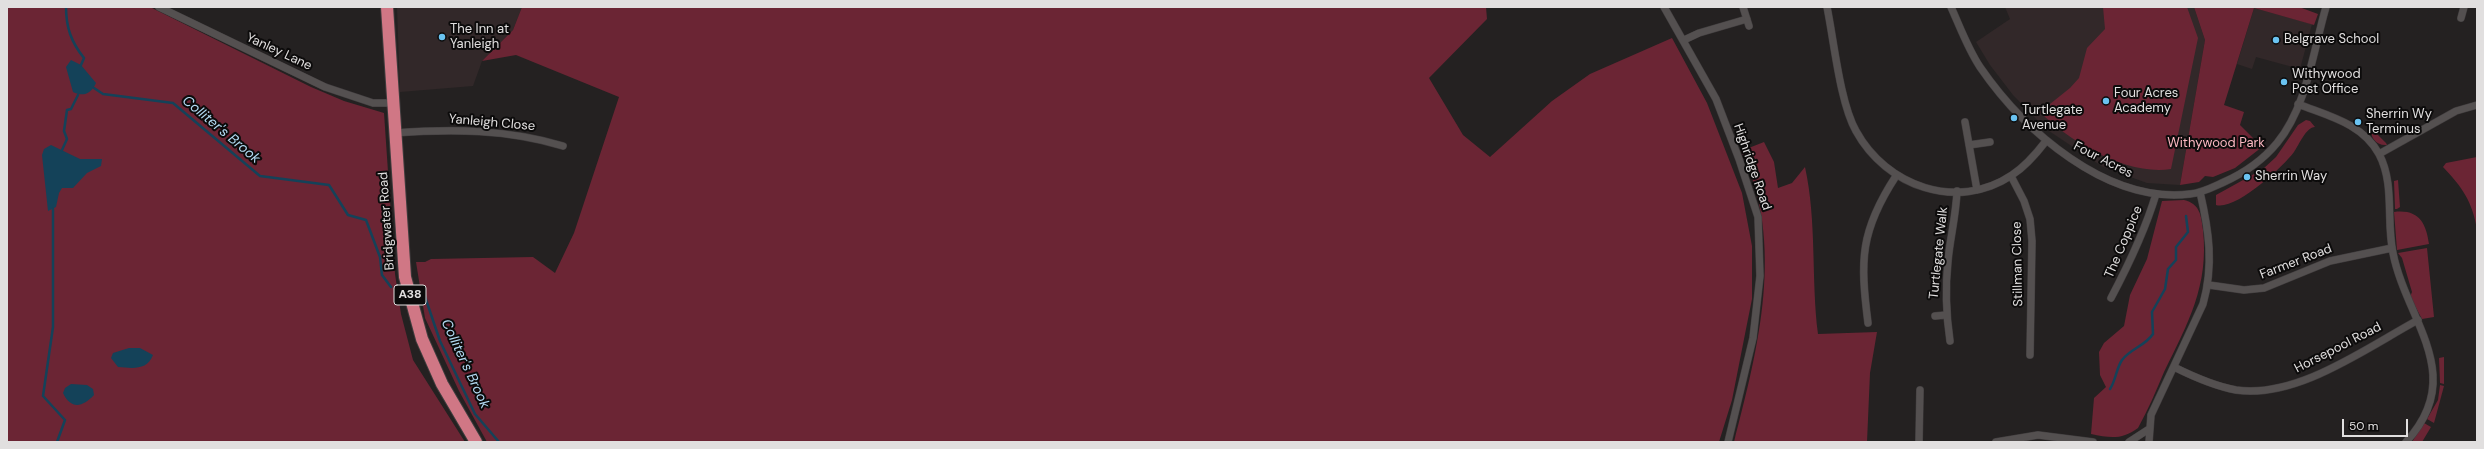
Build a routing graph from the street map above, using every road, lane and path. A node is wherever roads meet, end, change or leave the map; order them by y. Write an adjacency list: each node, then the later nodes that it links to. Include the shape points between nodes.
1 (159, 7): 11 (street, Yanley Lane, via 325,87 373,104)
2 (387, 7): 11 (highway, Bridgwater Road / A38)
3 (1664, 7): 10 (street, Highridge Road)
4 (1743, 7): 10 (street, via 1748,23 1699,33)
5 (1827, 7): 21 (street, via 1845,100 1855,130 1866,148)
6 (1952, 7): 16 (street, Four Acres, via 1980,67 2008,103)
7 (2326, 7): 12 (street, Four Acres)
8 (2464, 7): 9 (street)
9 (2461, 18)
10 (1684, 40): 41 (street, Highridge Road, via 1716,99 1758,218 1760,276 1753,338)
11 (392, 103): 15 (highway, Bridgwater Road / A38)
12 (2298, 104): 20 (street, via 2351,125); 25 (street, Four Acres, via 2288,126 2263,158 2244,172)
13 (2477, 105): 20 (street, via 2456,111)
14 (1965, 122): 18 (street)
15 (394, 133): 19 (street, Yanleigh Close, via 460,129 534,137); 40 (highway, Bridgwater Road / A38, via 405,277 422,339 442,384)
16 (2046, 141): 22 (street, via 2034,156); 26 (street, Four Acres, via 2084,167 2110,180)
17 (1990, 142): 18 (street)
18 (1969, 145): 23 (street)
19 (563, 146)
20 (2379, 154): 27 (street, via 2387,178)
21 (1896, 176): 24 (street, via 1925,188); 33 (street, via 1872,218 1864,248 1862,279)
22 (2011, 176): 23 (street); 35 (street, Stillman Close, via 2030,219)
23 (1977, 190): 24 (street)
24 (1956, 192): 30 (street, Turtlegate Walk, via 1955,226 1948,260)
25 (2200, 192): 26 (street, Four Acres, via 2190,195); 28 (street, via 2211,255)
26 (2156, 194): 29 (street, The Coppice, via 2137,249)
27 (2392, 248): 28 (street, Farmer Road, via 2330,261 2264,288 2244,290); 32 (street, via 2404,292)
28 (2209, 285): 36 (street)
29 (2111, 298)
30 (1946, 315): 31 (street); 34 (street, Turtlegate Walk)
31 (1935, 316)
32 (2418, 320): 36 (street, Horsepool Road, via 2314,376 2274,389 2231,389 2208,383); 47 (street, via 2431,353 2433,376 2426,411)
33 (1868, 323)
34 (1950, 341)
35 (2030, 355)
36 (2174, 367): 38 (street, via 2151,415)
37 (1920, 390): 42 (street)
38 (2149, 429): 45 (street); 46 (street)
39 (2058, 439): 43 (street, via 2038,434); 44 (street)
40 (476, 442)
41 (1728, 442)
42 (1919, 442)
43 (1996, 442)
44 (2093, 442)
45 (2129, 442)
46 (2149, 442)
47 (2406, 442)

